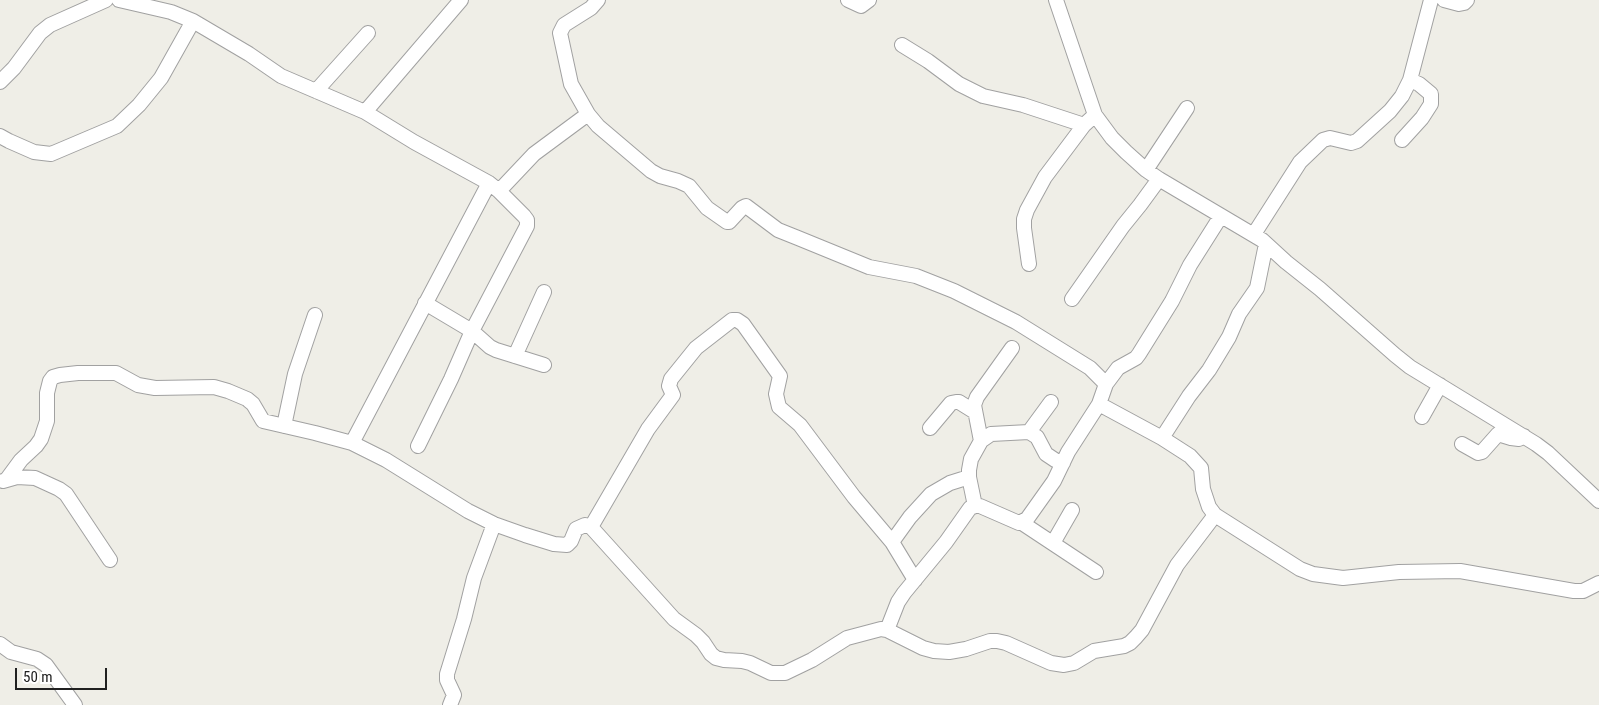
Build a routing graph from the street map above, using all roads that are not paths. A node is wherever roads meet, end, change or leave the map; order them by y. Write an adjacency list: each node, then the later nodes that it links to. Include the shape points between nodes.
1 (105, 0): 15 (street, via 50,25)
2 (119, 0): 11 (street)
3 (461, 0): 18 (street)
4 (598, 0): 19 (street, via 564,25 560,33 571,84)
5 (848, 0): 6 (street, via 861,6)
6 (869, 0)
7 (1056, 0): 20 (street)
8 (1431, 0): 14 (street)
9 (1444, 0): 10 (street, via 1459,4)
10 (1467, 0)
11 (194, 21): 16 (street, via 281,76); 21 (street, via 161,78 118,126 51,154 34,152)
12 (368, 33): 16 (street)
13 (902, 45): 20 (street, via 959,84 983,96)
14 (1410, 80): 22 (street, via 1431,94 1431,104); 27 (street, via 1390,111 1357,141 1323,140 1300,162)
15 (0, 82)
16 (316, 91): 18 (street)
17 (1187, 108): 23 (street)
18 (365, 112): 25 (street)
19 (588, 114): 25 (street); 38 (street, via 651,170 689,186 707,208 727,222 746,206 778,230 869,267 916,276 944,287 1016,322 1090,368)
20 (1090, 120): 23 (street); 29 (street, via 1045,177 1027,210 1024,228)
21 (0, 136)
22 (1402, 140)
23 (1146, 170): 24 (street)
24 (1158, 179): 26 (street); 31 (street)
25 (494, 187): 32 (street); 34 (street, via 524,216 527,226)
26 (1221, 216): 27 (street); 38 (street, via 1139,354 1118,368)
27 (1254, 234): 28 (street)
28 (1266, 244): 39 (street, via 1395,355); 48 (street, via 1257,288 1209,370)
29 (1029, 264)
30 (544, 292): 36 (street)
31 (1072, 299)
32 (425, 303): 34 (street); 50 (street)
33 (315, 315): 44 (street, via 295,374)
34 (472, 331): 36 (street, via 490,347); 52 (street)
35 (1012, 348): 42 (street, via 977,397)
36 (515, 356): 37 (street)
37 (544, 365)
38 (1106, 384): 41 (street)
39 (1440, 385): 43 (street); 47 (street)
40 (1050, 402): 46 (street)
41 (1099, 404): 48 (street); 53 (street)
42 (974, 412): 45 (street, via 956,402 951,403); 49 (street)
43 (1422, 417)
44 (284, 426): 50 (street); 55 (street, via 263,422 247,399 214,387 155,388 138,385 116,373 60,375 50,382 47,421 40,439)
45 (930, 428)
46 (1028, 432): 49 (street, via 991,434); 53 (street, via 1037,437 1046,454)
47 (1524, 436): 51 (street, via 1519,439 1498,434 1478,453); 56 (street, via 1548,453)
48 (1162, 438): 59 (street, via 1198,464 1203,489)
49 (982, 441): 54 (street, via 971,459)
50 (352, 443): 61 (street)
51 (1462, 444)
52 (418, 446)
53 (1063, 463): 60 (street, via 1038,505)
54 (969, 478): 57 (street); 63 (street, via 950,483 931,494)
55 (3, 481): 65 (street, via 35,478 59,488)
56 (1599, 501)
57 (975, 506): 60 (street); 67 (street, via 970,508)
58 (1072, 510): 64 (street)
59 (1214, 515): 68 (street, via 1300,569 1330,577 1460,571 1574,591 1583,591); 69 (street, via 1177,565 1142,630 1124,646 1094,651 1064,665 996,641 949,652 934,651)
60 (1022, 523): 64 (street)
61 (494, 524): 62 (street, via 562,545 571,541 576,529 585,525); 72 (street, via 480,559 447,674 454,695)
62 (591, 527): 63 (street, via 648,429 673,394 670,378 696,348 732,320 737,320 780,376 776,394 778,407 800,425); 69 (street, via 674,619 696,636 716,658 750,663 771,673 785,673 847,638)
63 (892, 542): 67 (street)
64 (1053, 543): 66 (street)
65 (110, 560)
66 (1096, 572)
67 (915, 580): 69 (street, via 898,602)
68 (1599, 583)
69 (887, 630)
70 (0, 644): 71 (street, via 11,652 46,665)
71 (75, 705)
72 (450, 705)

